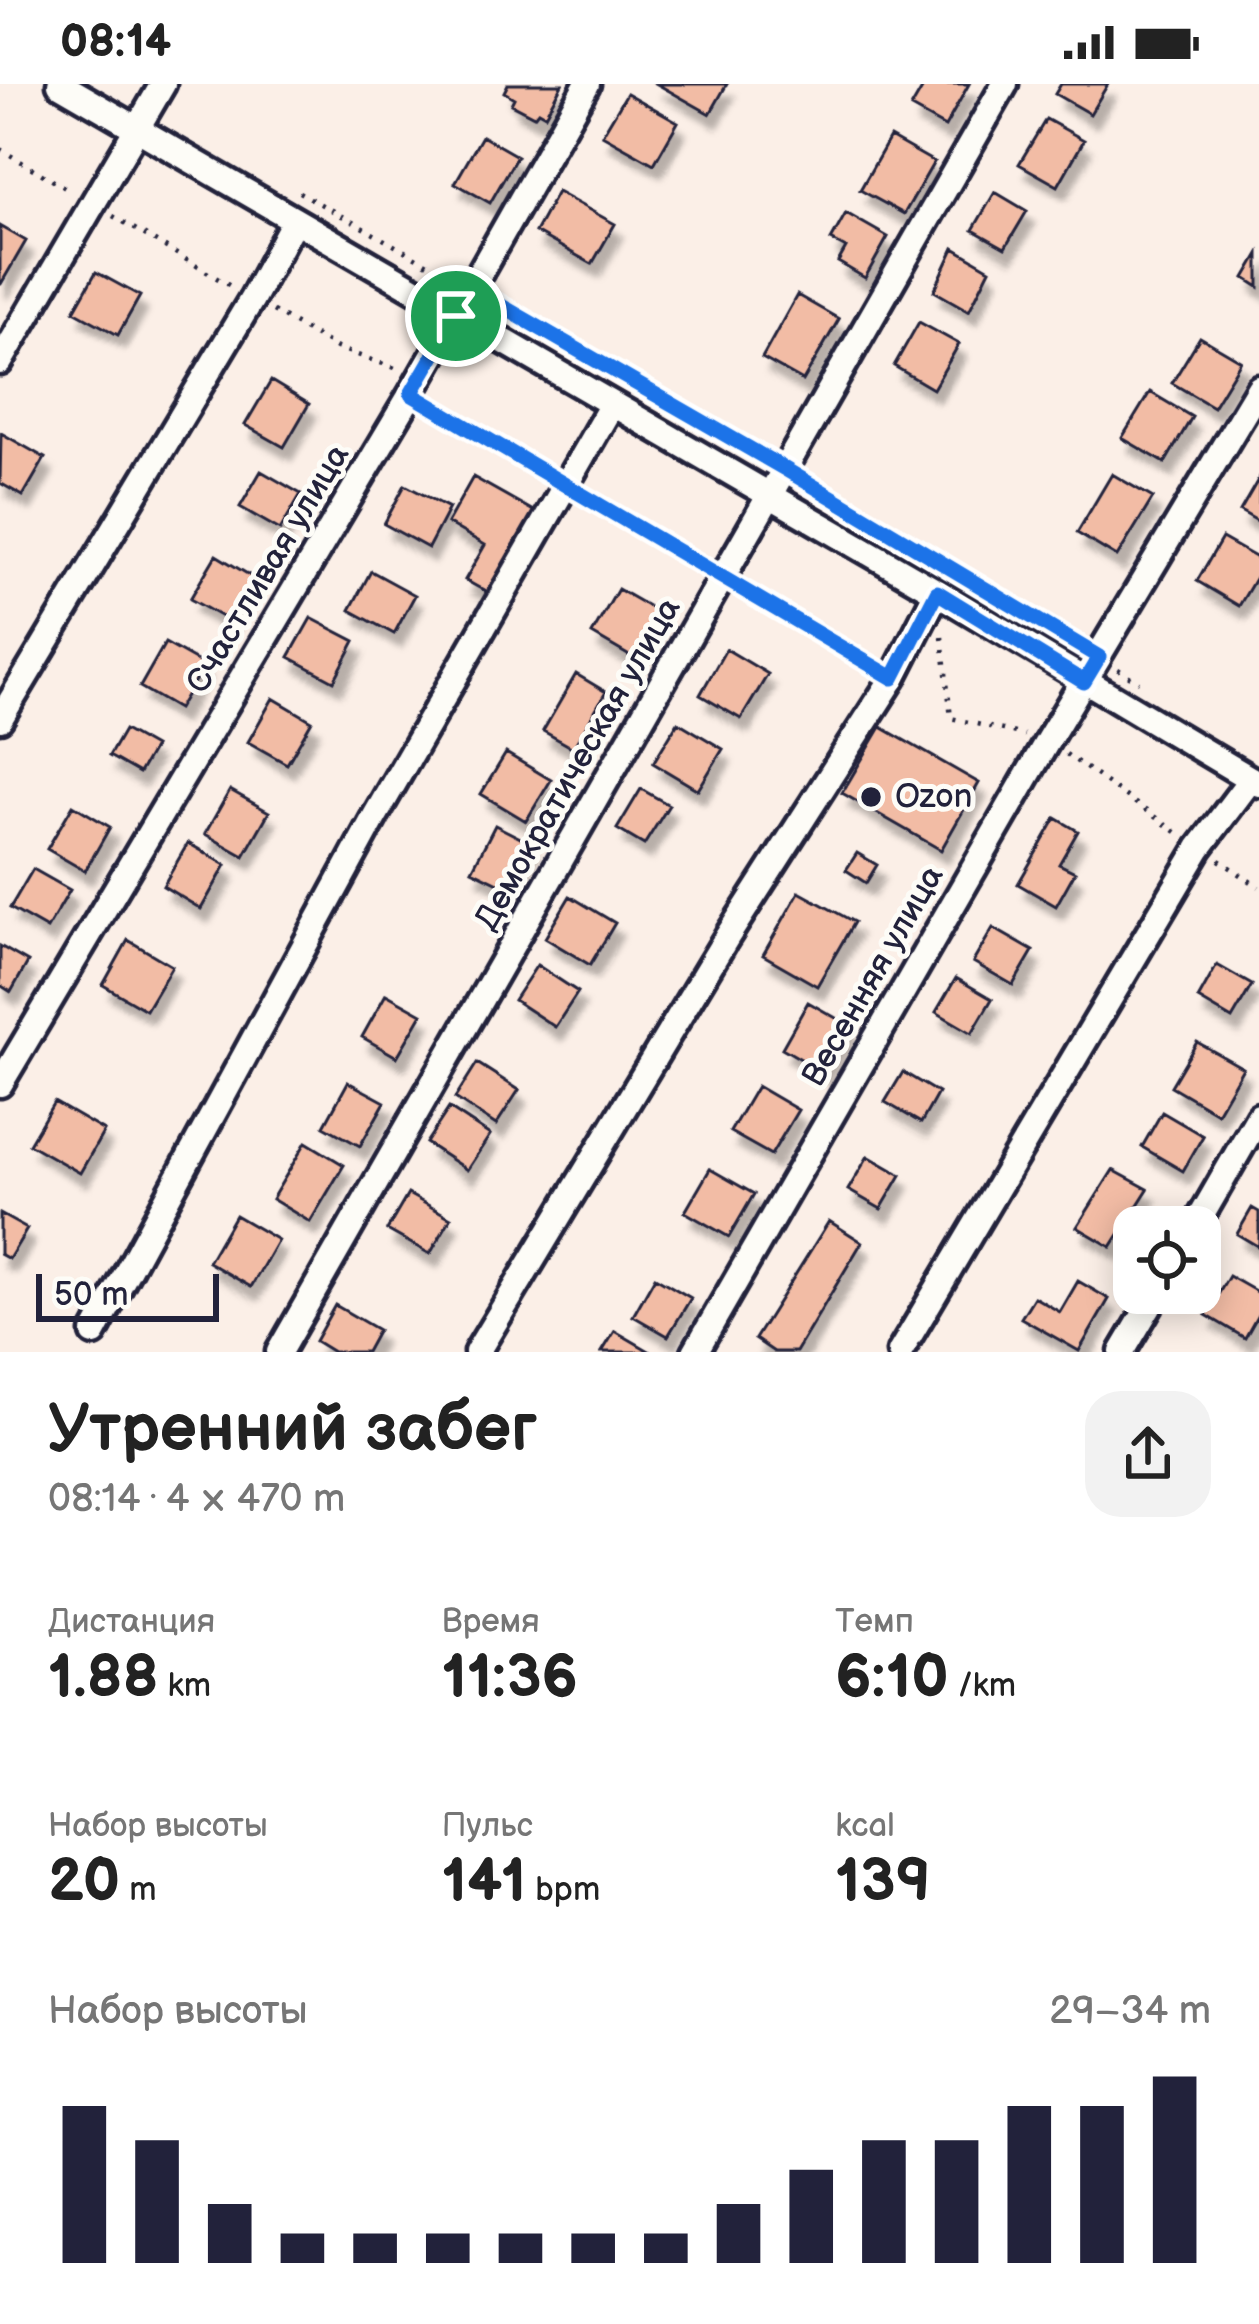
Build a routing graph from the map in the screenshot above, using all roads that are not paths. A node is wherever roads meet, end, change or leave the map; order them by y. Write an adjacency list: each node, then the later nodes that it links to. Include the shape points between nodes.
1 (60, 84): 5 (street)
2 (163, 84): 5 (street)
3 (587, 84): 7 (street, Счастливая улица)
4 (1005, 84): 11 (street, Демократическая улица)
5 (137, 129): 6 (street); 8 (street)
6 (294, 221): 7 (street); 14 (street)
7 (456, 316): 10 (street); 16 (street, Счастливая улица)
8 (0, 362)
9 (1259, 388): 13 (street, Весенняя улица)
10 (610, 406): 11 (street); 20 (street)
11 (769, 498): 12 (street); 21 (street, Демократическая улица)
12 (937, 592): 13 (street); 22 (street, via 893,678)
13 (1084, 682): 15 (street); 23 (street, Весенняя улица)
14 (0, 719)
15 (1255, 782): 24 (street, via 1199,848)
16 (0, 1084)
17 (1259, 1116): 18 (street)
18 (1207, 1206)
19 (1144, 1314): 25 (street)
20 (94, 1333)
21 (279, 1352)
22 (477, 1352)
23 (695, 1352)
24 (900, 1352)
25 (1122, 1352)

